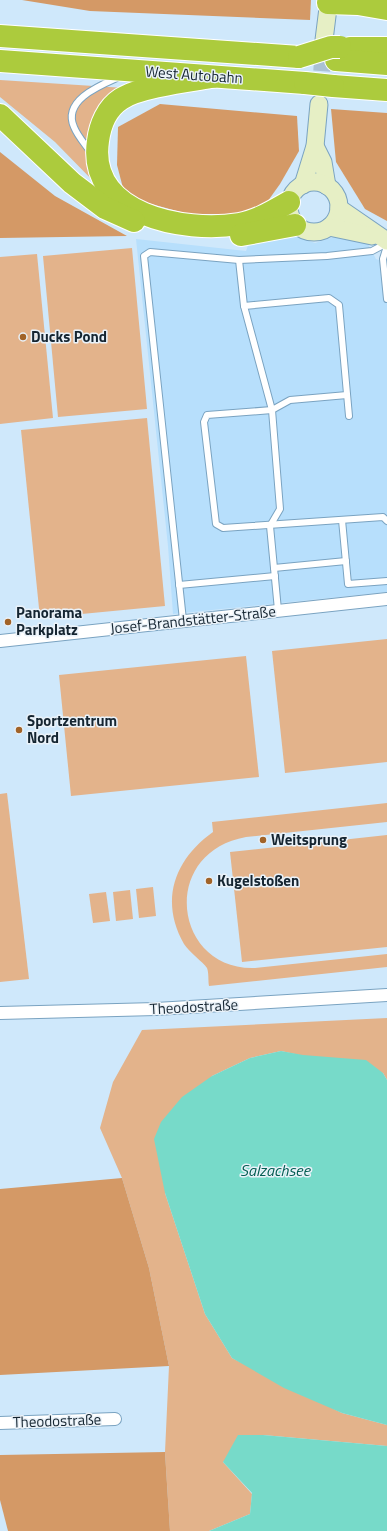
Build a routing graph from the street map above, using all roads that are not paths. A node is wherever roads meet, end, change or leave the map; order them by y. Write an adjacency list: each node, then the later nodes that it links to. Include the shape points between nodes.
1 (328, 2): 2 (highway); 5 (street)
2 (387, 9)
3 (0, 36): 5 (highway, West Autobahn, via 299,57)
4 (387, 48): 5 (highway)
5 (333, 49): 7 (highway, West Autobahn)
6 (0, 61): 8 (highway, West Autobahn)
7 (387, 64)
8 (132, 71): 9 (highway, West Autobahn); 14 (lane, via 90,91 75,108 72,122 74,128)
9 (212, 77): 10 (highway, West Autobahn, bridge); 14 (highway, via 134,92 120,100 107,114 100,129)
10 (387, 90)
11 (320, 104): 13 (street)
12 (0, 115): 19 (highway, via 72,183 105,208 146,226 210,237 241,235)
13 (315, 146): 15 (street); 16 (street, via 323,162)
14 (98, 163): 17 (highway, via 103,180 116,196 133,209 161,220 204,226 238,224 251,222)
15 (303, 185): 16 (street, via 315,182); 17 (street, via 292,195)
16 (327, 186): 18 (street, via 334,192)
17 (289, 202): 19 (street, via 288,210)
18 (339, 208): 20 (street, via 337,217); 21 (street)
19 (295, 225): 20 (street, via 310,232 318,232)
20 (329, 227): 21 (street, via 354,231)
21 (386, 242): 22 (lane, via 372,251); 23 (lane, via 383,259)
22 (239, 260): 24 (lane); 35 (lane, via 150,252 144,256)
23 (387, 299)
24 (244, 306): 25 (lane, via 329,298 339,305); 26 (lane)
25 (348, 395): 26 (lane, via 290,400); 27 (lane)
26 (272, 410): 30 (lane, via 280,509); 30 (lane, via 207,415 204,422 216,524 223,528)
27 (350, 416)
28 (342, 520): 29 (lane, via 383,517); 30 (lane); 31 (lane)
29 (387, 521)
30 (270, 526): 32 (lane)
31 (346, 561): 32 (lane); 34 (lane, via 348,584)
32 (274, 568): 33 (lane)
33 (275, 576): 35 (lane); 37 (lane)
34 (387, 581)
35 (179, 585): 38 (lane)
36 (387, 599): 37 (street, Josef-Brandstätter-Straße)
37 (278, 610): 38 (street, Josef-Brandstätter-Straße)
38 (182, 620): 39 (street, Josef-Brandstätter-Straße)
39 (0, 641)
40 (387, 995): 41 (street, Theodostraße, via 156,1009)
41 (0, 1013)
42 (115, 1419): 43 (street, Theodostraße)
43 (0, 1423)

